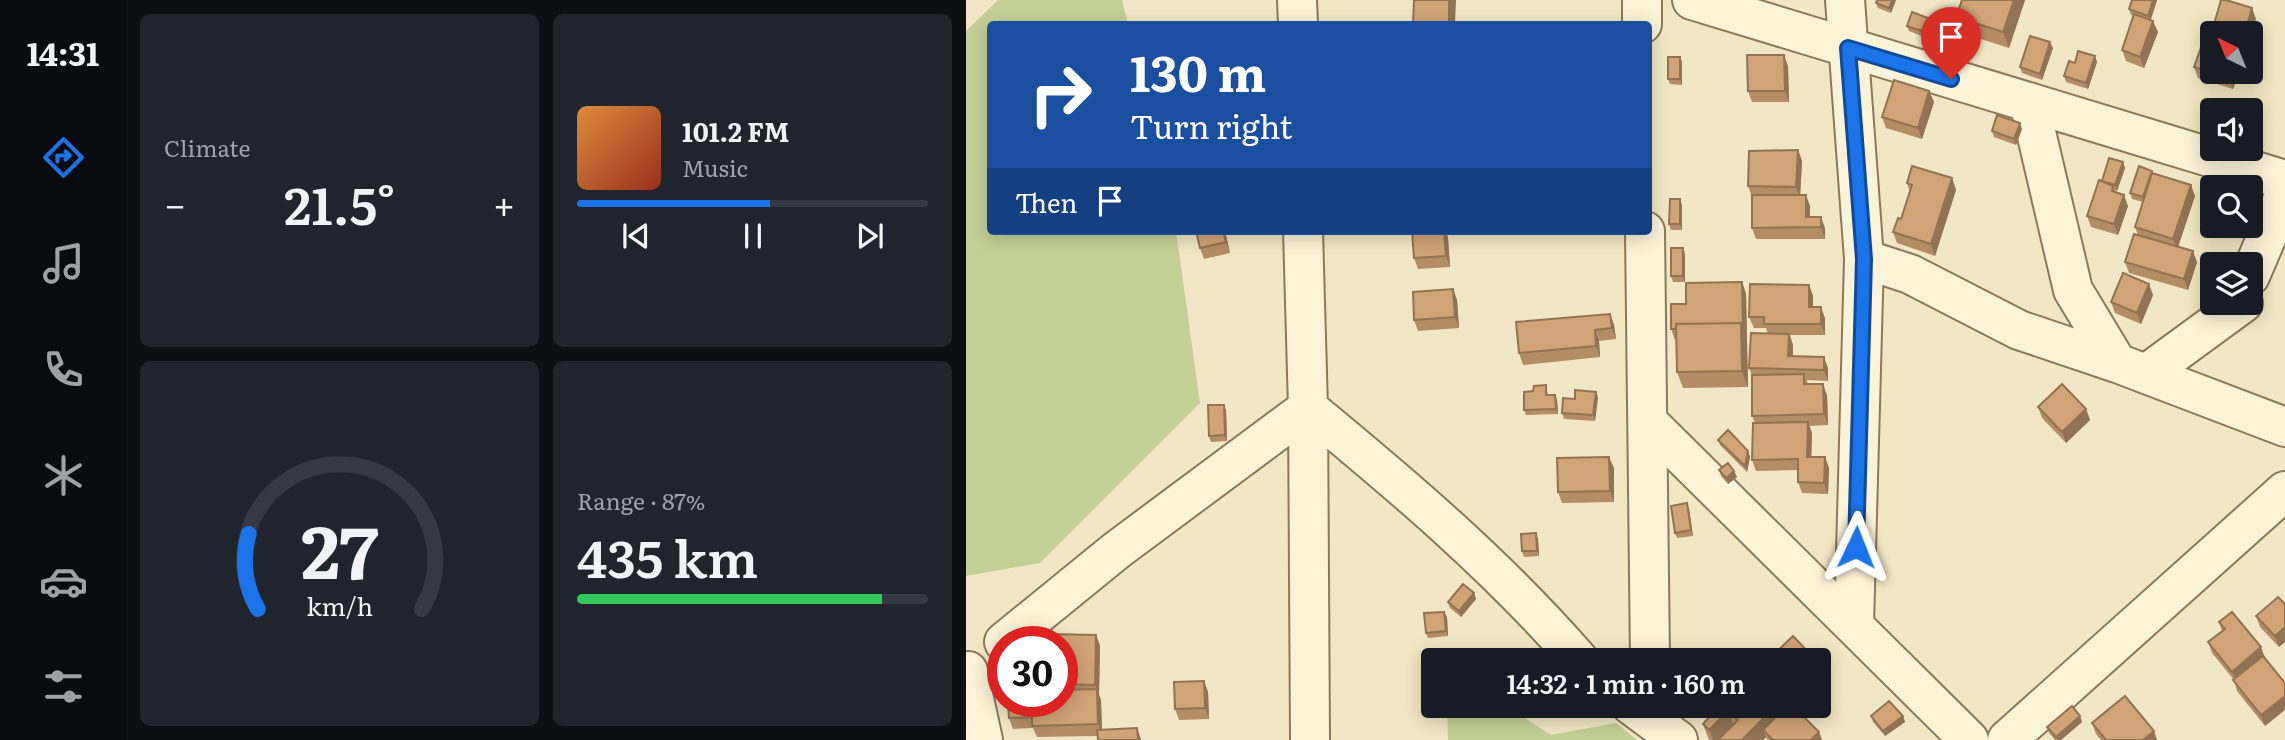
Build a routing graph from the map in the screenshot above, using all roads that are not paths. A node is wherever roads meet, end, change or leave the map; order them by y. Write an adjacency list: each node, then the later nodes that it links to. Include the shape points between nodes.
1 (1297, 0): 5 (street)
2 (1642, 0): 6 (street)
3 (1692, 0): 7 (street)
4 (1845, 0): 7 (street)
5 (1298, 21)
6 (1642, 21)
7 (1848, 48): 8 (street); 14 (street)
8 (2029, 102): 9 (street); 17 (street)
9 (2285, 180)
10 (2285, 194): 13 (street)
11 (1303, 235): 21 (street)
12 (1645, 235): 22 (street)
13 (2260, 252)
14 (1864, 259): 19 (street, via 1910,274); 25 (street)
15 (2285, 268): 16 (street)
16 (2263, 286)
17 (2073, 290): 19 (street, via 2071,315); 20 (street)
18 (2221, 315): 20 (street)
19 (2057, 346): 20 (street)
20 (2132, 368): 23 (street)
21 (1308, 408): 26 (street, via 1117,550); 27 (street, via 1450,528 1522,596); 33 (street)
22 (1648, 422): 25 (street); 28 (street)
23 (2285, 427)
24 (2285, 491): 35 (street)
25 (1854, 625): 34 (street)
26 (1024, 626)
27 (1568, 648)
28 (1650, 648)
29 (987, 656): 30 (street)
30 (967, 673): 32 (street)
31 (966, 724): 32 (street)
32 (982, 740)
33 (1310, 740)
34 (1969, 740)
35 (2007, 740)

